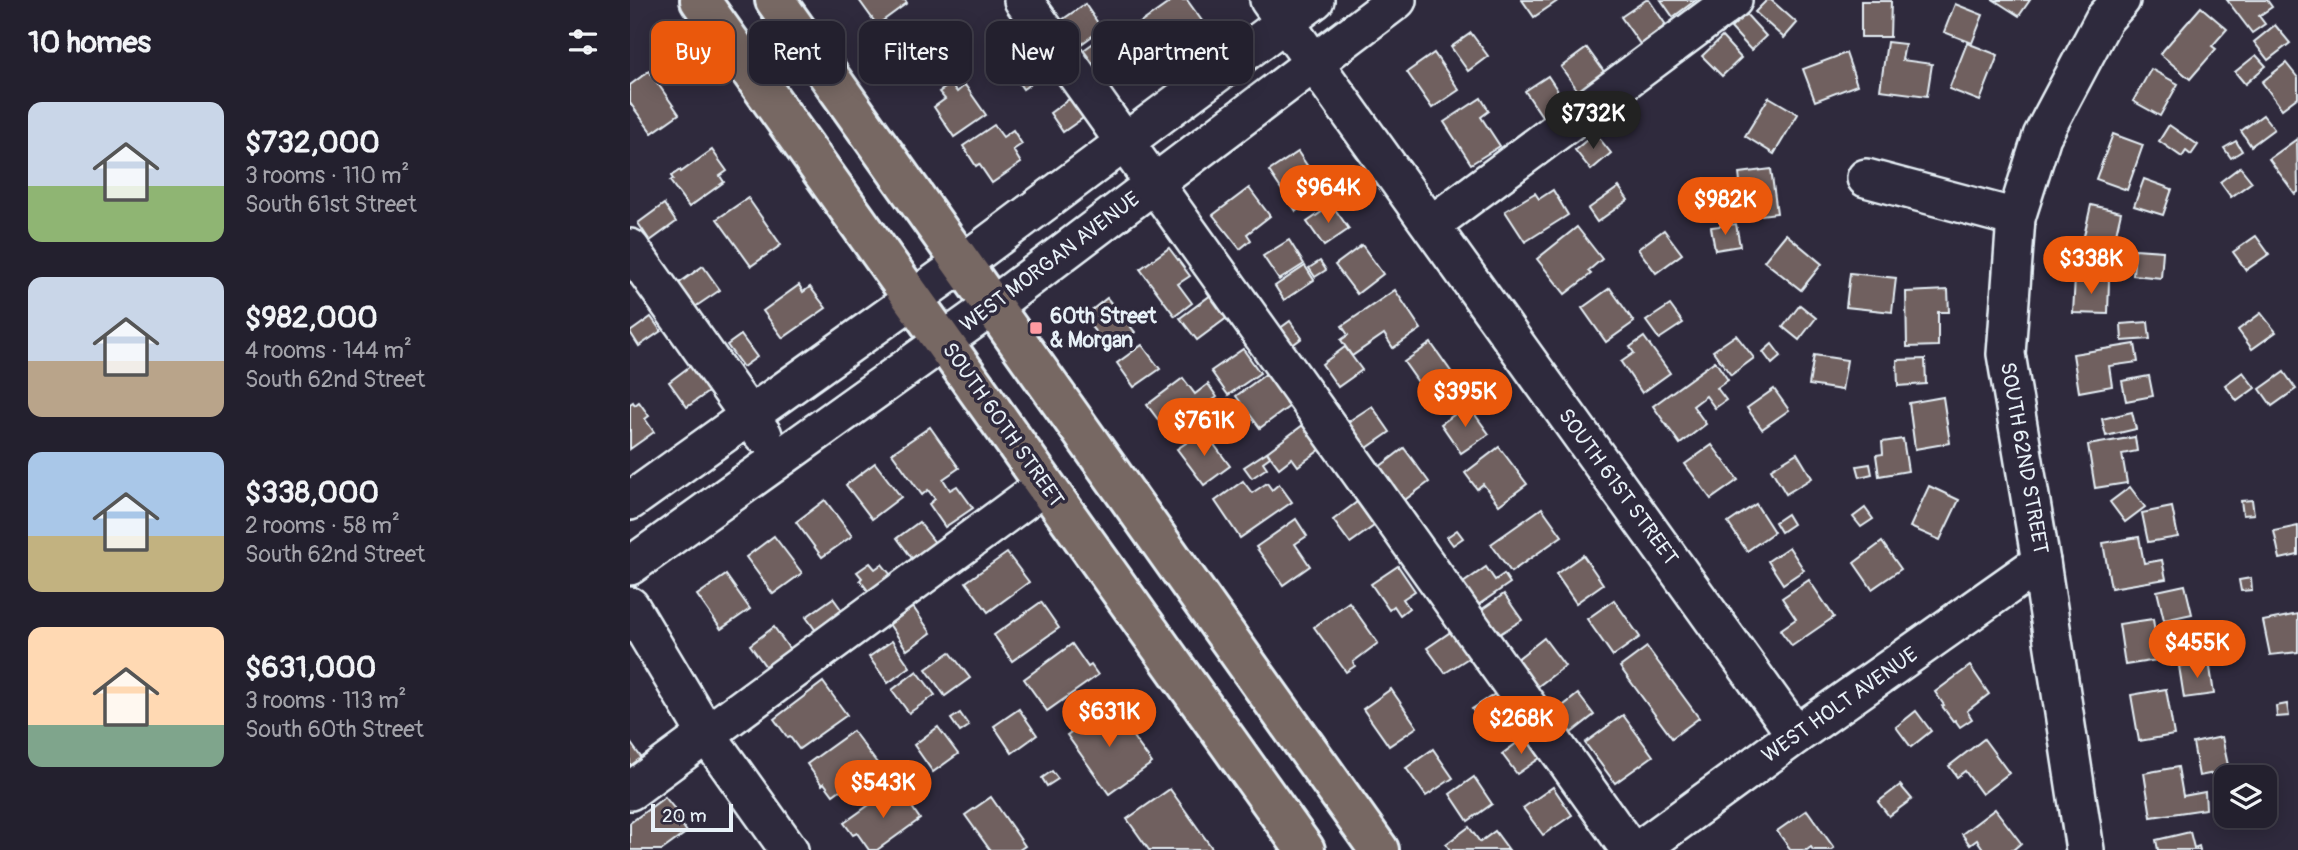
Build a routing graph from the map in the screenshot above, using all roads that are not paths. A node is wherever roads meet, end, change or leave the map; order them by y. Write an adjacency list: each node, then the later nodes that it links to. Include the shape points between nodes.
1 (700, 0): 17 (main road, SOUTH 60TH STREET)
2 (775, 0): 16 (main road)
3 (1023, 0): 10 (street)
4 (1315, 0): 8 (street)
5 (1397, 0): 9 (street, WEST MORGAN AVENUE)
6 (1733, 0): 14 (street)
7 (2121, 0): 13 (street, SOUTH 62ND STREET, via 2104,19 2042,136)
8 (1277, 11): 9 (street, SOUTH 61ST STREET); 10 (street)
9 (1314, 62): 12 (street, WEST MORGAN AVENUE); 14 (street, SOUTH 61ST STREET)
10 (1125, 143): 12 (street); 16 (street)
11 (1866, 178): 13 (street)
12 (1153, 184): 18 (street, WEST MORGAN AVENUE); 30 (street)
13 (2016, 218): 24 (street, SOUTH 62ND STREET, via 2006,354)
14 (1431, 225): 28 (street, SOUTH 61ST STREET)
15 (630, 248): 20 (street)
16 (963, 262): 17 (street); 18 (main road)
17 (914, 298): 19 (main road, SOUTH 60TH STREET); 20 (street)
18 (994, 305): 19 (street, WEST MORGAN AVENUE); 33 (main road)
19 (944, 342): 21 (street, WEST MORGAN AVENUE); 22 (main road, SOUTH 60TH STREET)
20 (750, 415): 21 (street); 23 (street)
21 (779, 459): 25 (street, WEST MORGAN AVENUE)
22 (1045, 485): 27 (street); 32 (main road, SOUTH 60TH STREET)
23 (630, 501)
24 (2041, 562): 28 (street, WEST HOLT AVENUE); 34 (street, SOUTH 62ND STREET)
25 (630, 566)
26 (630, 606): 27 (street)
27 (707, 735): 29 (street); 31 (street)
28 (1796, 735): 30 (street, WEST HOLT AVENUE)
29 (630, 791)
30 (1646, 847)
31 (789, 850)
32 (1305, 850)
33 (1379, 850)
34 (2085, 850)

